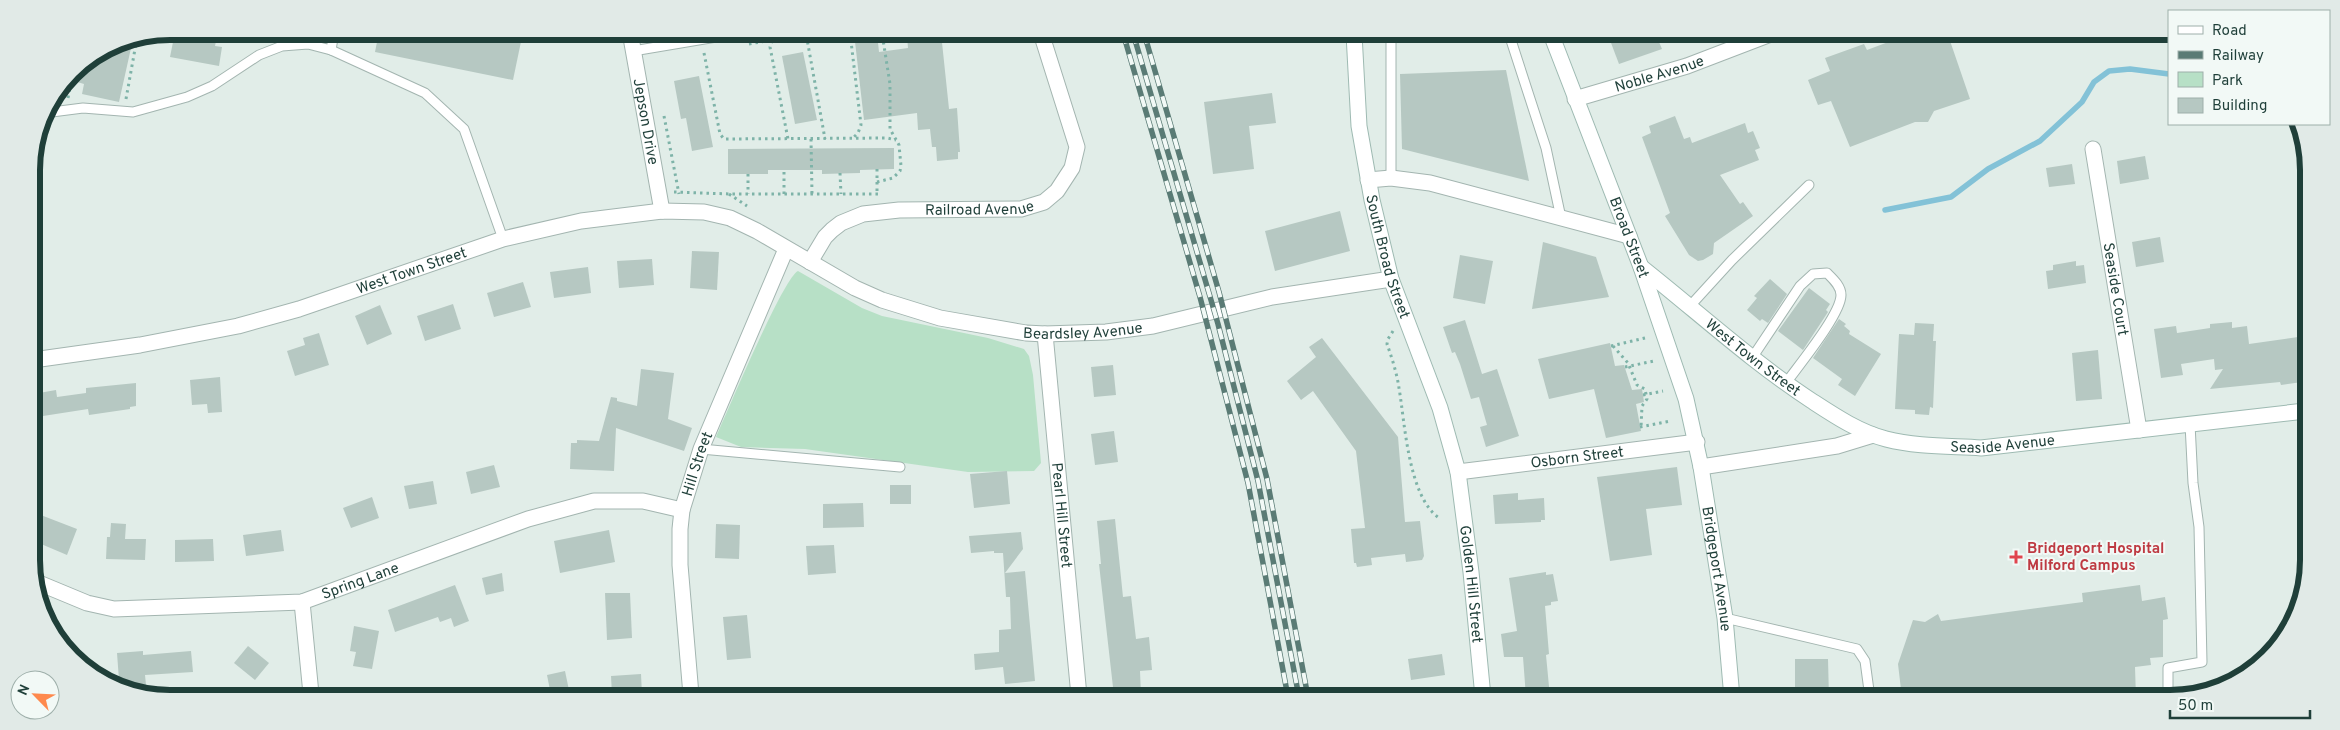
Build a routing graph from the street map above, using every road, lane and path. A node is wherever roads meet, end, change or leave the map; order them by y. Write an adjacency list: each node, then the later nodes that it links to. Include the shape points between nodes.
1 (333, 40): 16 (lane)
2 (631, 40): 17 (street, Jepson Drive)
3 (697, 40): 17 (lane)
4 (772, 40): 14 (path); 24 (path, via 770,47)
5 (807, 40): 26 (path)
6 (851, 40): 27 (path, via 860,125)
7 (883, 40): 28 (path, via 890,84 890,129)
8 (1043, 40): 50 (street, Railroad Avenue, via 1076,147 1072,168 1057,191 1044,202 1022,209 899,210 863,214 832,230)
9 (1354, 40): 35 (street, South Broad Street, via 1356,94)
10 (1390, 40): 34 (lane)
11 (1511, 40): 46 (lane, via 1546,148)
12 (1553, 40): 20 (street, Broad Street)
13 (1755, 40): 20 (street, Noble Avenue, via 1687,66)
14 (749, 44)
15 (136, 45): 23 (path)
16 (331, 50): 23 (lane, via 308,44 282,46 259,55 212,86 187,97); 48 (lane, via 426,93 464,129)
17 (633, 52): 38 (street, Jepson Drive)
18 (704, 52): 24 (path, via 721,137)
19 (70, 87): 21 (path)
20 (1575, 100): 47 (street, Broad Street)
21 (66, 110): 22 (lane); 23 (lane, via 83,108)
22 (54, 112)
23 (123, 112)
24 (788, 139): 25 (path)
25 (811, 139): 26 (path); 41 (path)
26 (825, 139): 27 (path)
27 (853, 139): 28 (path)
28 (896, 140): 36 (path, via 901,152 900,172 893,178)
29 (2093, 149): 67 (street, Seaside Court)
30 (784, 170): 40 (path)
31 (877, 170): 36 (path)
32 (840, 173): 42 (path)
33 (748, 174): 39 (path)
34 (1391, 178): 35 (street); 46 (street, via 1430,183)
35 (1368, 180): 52 (street, South Broad Street)
36 (877, 182): 43 (path)
37 (1809, 185): 53 (lane)
38 (659, 190): 39 (path); 45 (street, Jepson Drive)
39 (748, 194): 40 (path)
40 (784, 194): 41 (path)
41 (812, 194): 42 (path)
42 (841, 194): 43 (path)
43 (877, 194): 44 (path)
44 (887, 194)
45 (662, 211): 48 (street, West Town Street, via 581,221); 49 (street, West Town Street, via 704,212 730,218)
46 (1561, 218): 47 (street)
47 (1629, 236): 51 (street, Broad Street)
48 (503, 239): 58 (street, West Town Street, via 308,306 238,326 140,346)
49 (786, 248): 50 (street, Beardsley Avenue); 70 (street, Hill Street)
50 (810, 262): 55 (street, Beardsley Avenue, via 855,288 913,311 979,326)
51 (1641, 267): 53 (street, West Town Street); 69 (street, Broad Street, via 1675,365)
52 (1391, 279): 54 (street, South Broad Street); 55 (street, Beardsley Avenue, via 1272,297 1153,326 1106,332)
53 (1690, 306): 57 (street, West Town Street)
54 (1406, 323): 73 (street, South Broad Street, via 1440,408); 75 (path, via 1390,334 1387,344 1399,386 1413,470 1425,503)
55 (1045, 334): 81 (street, Pearl Hill Street)
56 (1646, 338): 60 (path, via 1612,346)
57 (1752, 358): 61 (street, West Town Street); 61 (lane, via 1800,286 1813,274 1827,273 1839,285 1842,295 1837,311)
58 (40, 359)
59 (1654, 361): 60 (path)
60 (1627, 367): 63 (path, via 1637,384 1645,390)
61 (1786, 383): 68 (street, West Town Street, via 1829,412)
62 (1663, 391): 63 (path)
63 (1645, 395): 65 (path, via 1641,427)
64 (2300, 412): 66 (street, Seaside Avenue)
65 (1671, 421)
66 (2190, 424): 67 (street, Seaside Avenue); 85 (lane, via 2192,482 2199,527 2202,662 2168,668)
67 (2139, 430): 68 (street, Seaside Avenue, via 1981,448 1927,445)
68 (1873, 434): 72 (street, via 1837,446)
69 (1697, 442): 72 (street, Bridgeport Avenue); 73 (street, Osborn Street)
70 (701, 450): 71 (lane); 74 (street, Hill Street)
71 (900, 467)
72 (1701, 467): 78 (street, Bridgeport Avenue)
73 (1458, 472): 82 (street, Golden Hill Street)
74 (682, 510): 77 (street, Spring Lane, via 643,501 594,501 528,519); 80 (street, Hill Street, via 680,565)
75 (1439, 518)
76 (42, 584): 77 (street, Spring Lane, via 87,603 114,609)
77 (302, 602): 79 (street)
78 (1725, 618): 83 (street, Bridgeport Avenue); 84 (lane, via 1857,649 1865,661)
79 (311, 690)
80 (691, 690)
81 (1078, 690)
82 (1482, 690)
83 (1731, 690)
84 (1869, 690)
85 (2168, 690)

